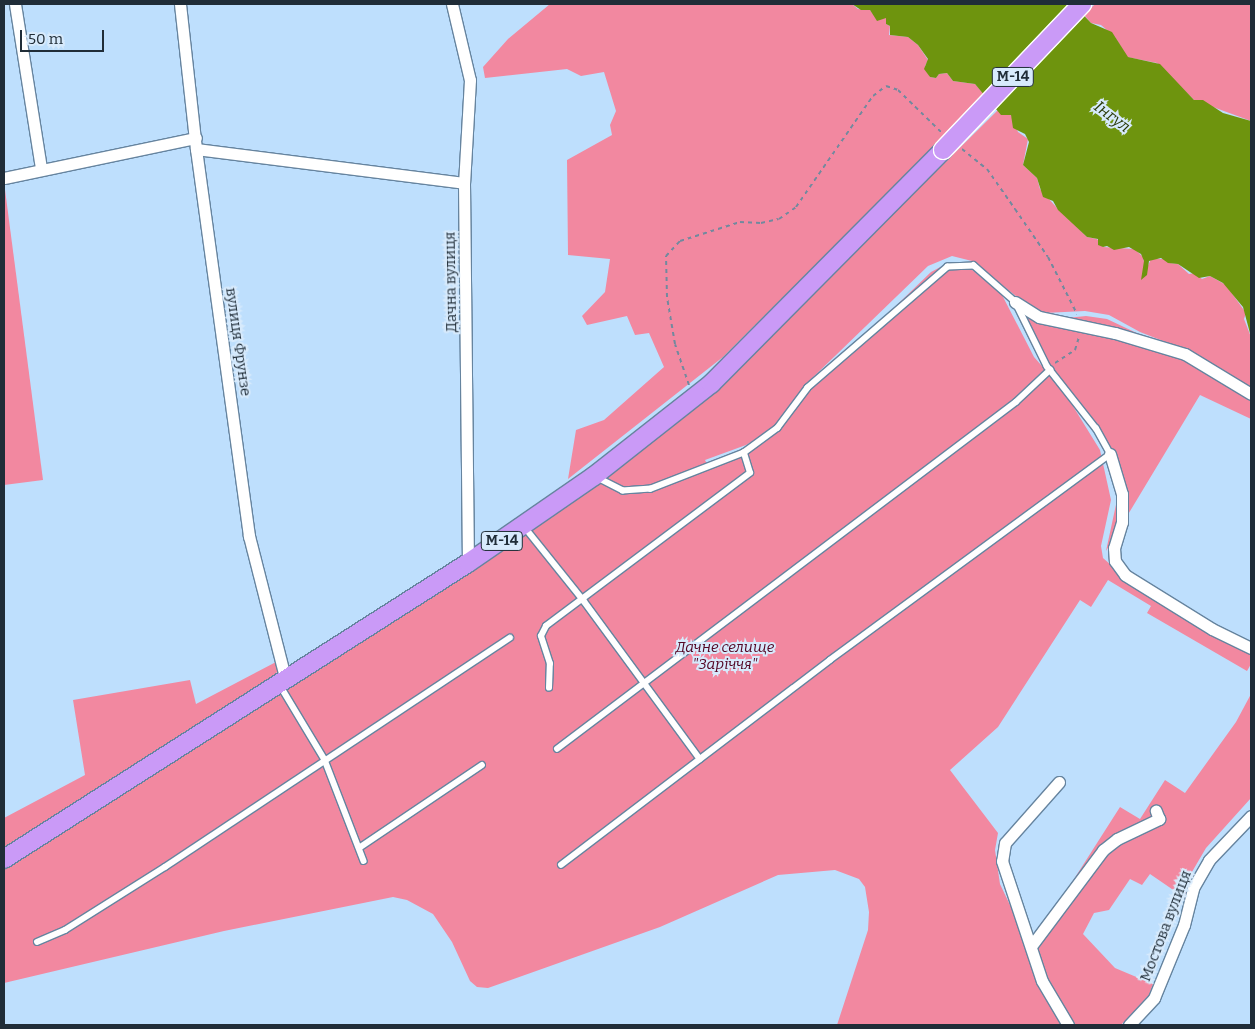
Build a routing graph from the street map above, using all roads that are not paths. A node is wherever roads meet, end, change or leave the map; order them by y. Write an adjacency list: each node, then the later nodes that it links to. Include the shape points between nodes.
1 (16, 4): 6 (street)
2 (180, 4): 5 (street, вулиця Фрунзе)
3 (452, 4): 8 (street, Дачна вулиця, via 470,80)
4 (1082, 4): 14 (highway, М-14, bridge, via 943,150 711,384)
5 (196, 144): 6 (street); 8 (street); 20 (street, вулиця Фрунзе, via 249,536)
6 (40, 169): 7 (street)
7 (4, 178)
8 (464, 183): 16 (street, Дачна вулиця)
9 (1015, 302): 10 (lane); 11 (street, via 1038,317 1115,333 1185,354); 12 (lane, via 974,266 948,267 808,388 778,428)
10 (1050, 370): 13 (lane, via 1096,429); 21 (lane, via 1016,402)
11 (1251, 394)
12 (744, 452): 14 (lane, via 651,489 624,491); 17 (lane, via 750,473)
13 (1110, 454): 19 (street, via 1122,494 1122,522 1114,548 1115,561 1125,575 1212,629); 24 (lane)
14 (594, 476): 15 (highway, М-14)
15 (524, 526): 16 (highway, М-14); 17 (lane)
16 (468, 563): 20 (highway, М-14)
17 (584, 601): 21 (lane); 22 (lane, via 546,626 541,636 550,664)
18 (510, 638): 25 (lane)
19 (1251, 648)
20 (283, 683): 25 (lane); 31 (highway, М-14)
21 (643, 685): 23 (lane); 24 (lane)
22 (549, 688)
23 (558, 749)
24 (700, 759): 33 (lane)
25 (325, 760): 30 (lane); 34 (lane, via 65,930)
26 (482, 765): 30 (lane)
27 (1059, 782): 35 (street, via 1005,843 1002,861 1019,917)
28 (1156, 811): 35 (street, via 1159,819 1117,839 1103,850)
29 (1251, 816): 37 (street, Мостова вулиця, via 1209,860 1193,888 1184,925 1154,998)
30 (359, 848): 32 (lane)
31 (4, 859)
32 (364, 861)
33 (561, 865)
34 (37, 942)
35 (1032, 944): 36 (street, via 1042,981)
36 (1068, 1025)
37 (1129, 1025)

